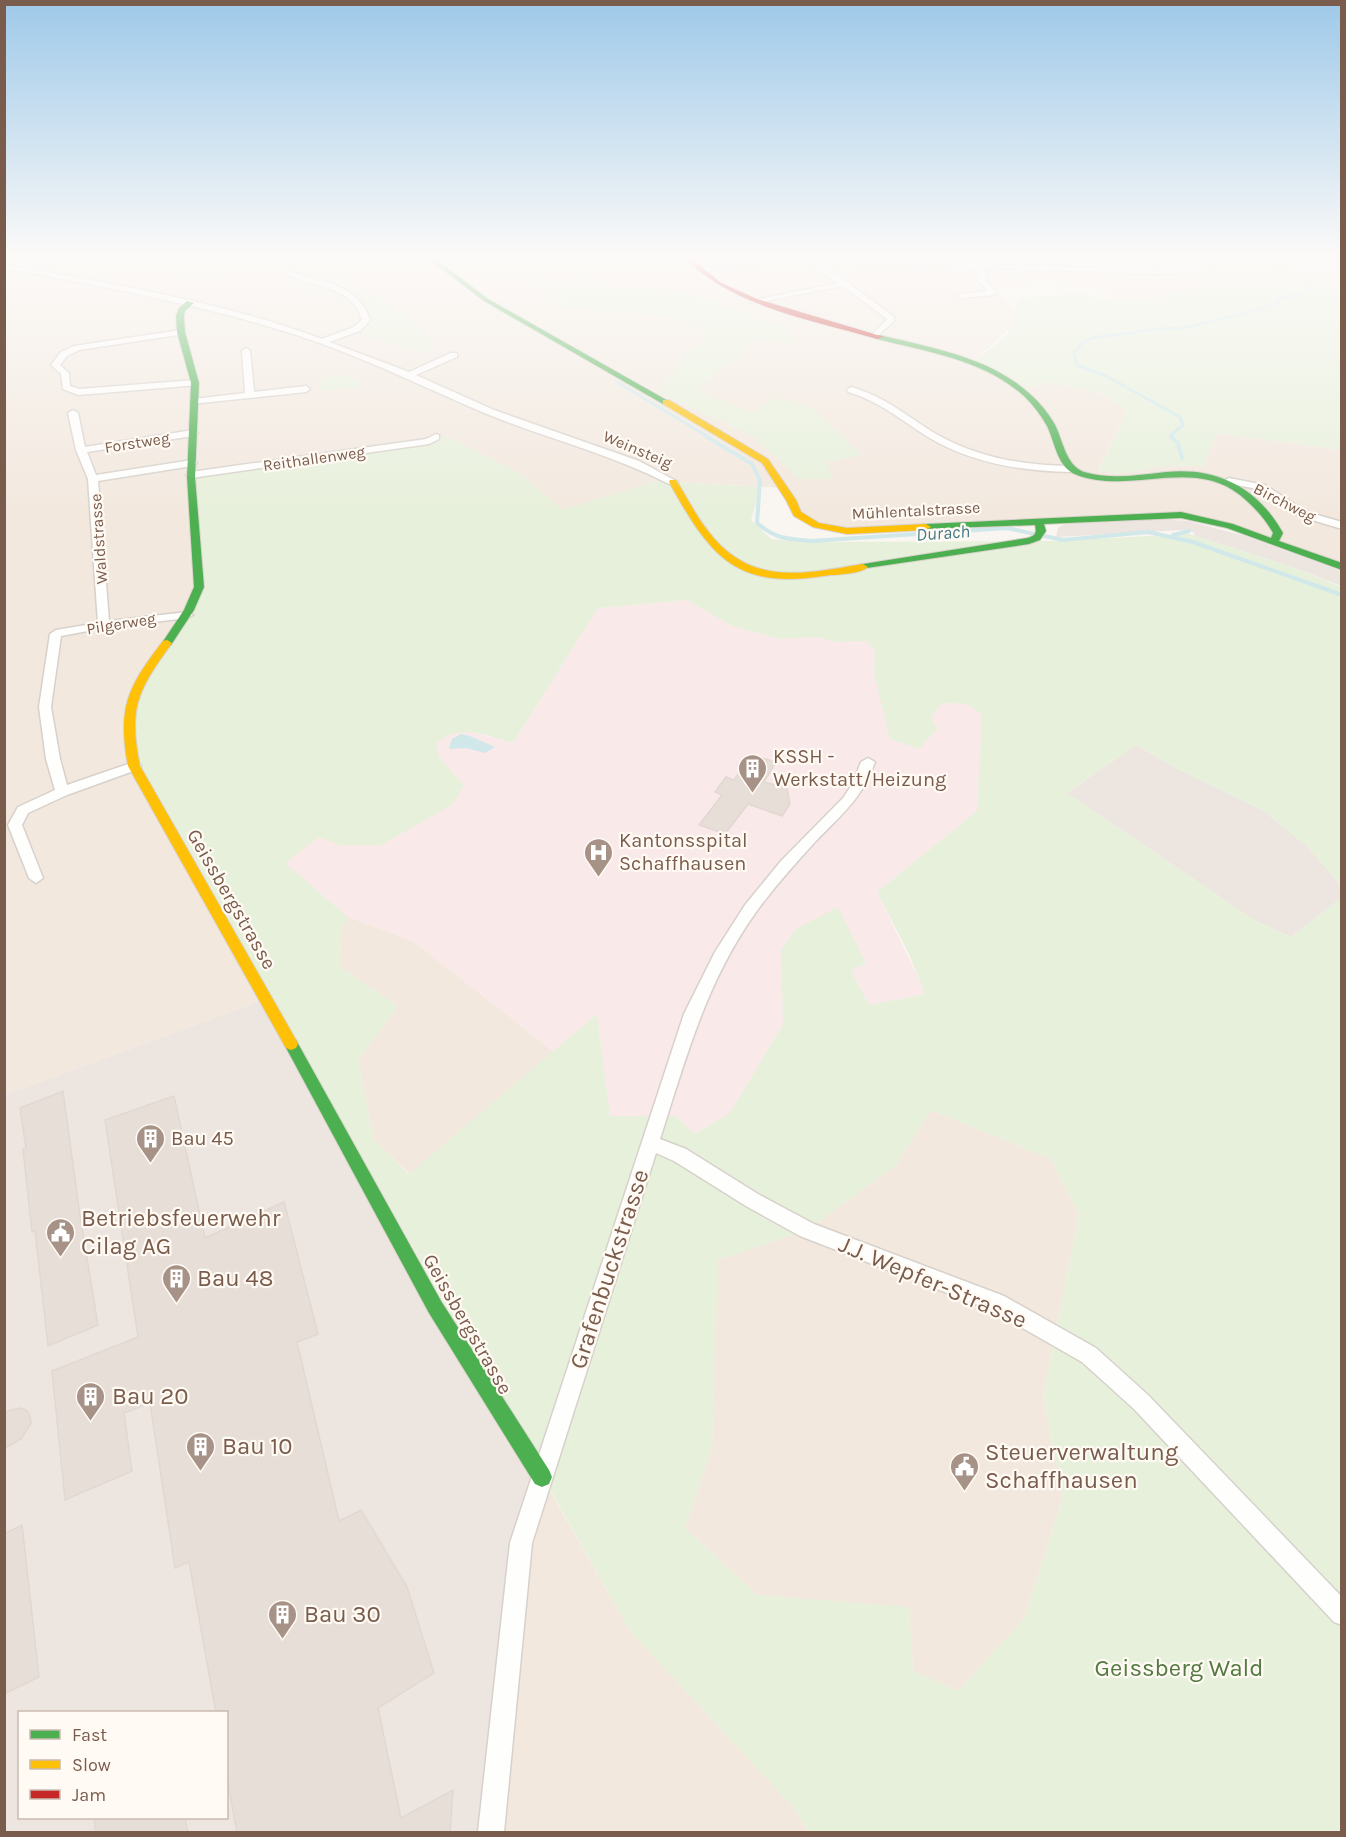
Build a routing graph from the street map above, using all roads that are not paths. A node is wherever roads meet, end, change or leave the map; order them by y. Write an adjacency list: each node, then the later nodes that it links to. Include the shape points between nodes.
1 (111, 343): 9 (street, via 64,354 56,365 65,373 66,387 78,392)
2 (184, 343): 9 (street, Geissbergstrasse)
3 (328, 343): 8 (street, Weinsteig)
4 (560, 343): 24 (street, Mühlentalstrasse, via 765,461 797,514 816,525 848,531)
5 (898, 343): 19 (street, via 965,361 1009,380 1026,393 1052,426)
6 (246, 351): 12 (street)
7 (454, 355): 8 (street)
8 (409, 375): 22 (street, Weinsteig, via 491,412 636,463)
9 (195, 383): 13 (street, Geissbergstrasse)
10 (306, 389): 12 (street)
11 (851, 390): 19 (street, via 882,402 935,437 963,450 1022,468)
12 (250, 396): 13 (street)
13 (194, 402): 15 (street, Geissbergstrasse)
14 (73, 413): 17 (street, Forstweg)
15 (193, 433): 17 (street, Forstweg); 18 (street, Geissbergstrasse)
16 (436, 437): 18 (street, Reithallenweg, via 343,455)
17 (81, 450): 20 (street, Forstweg)
18 (191, 469): 20 (street, Waldstrasse); 27 (street, Geissbergstrasse, via 199,580 196,599)
19 (1070, 469): 21 (street, via 1094,479 1113,481 1179,472)
20 (93, 479): 28 (street, Waldstrasse)
21 (1229, 481): 23 (street, Birchweg, via 1261,487 1303,514); 25 (street, via 1274,525 1278,533)
22 (673, 482): 24 (street, Weinsteig, via 705,535 719,550 737,565 765,576 788,578 828,573)
23 (1341, 526)
24 (1039, 530): 25 (street, Mühlentalstrasse, via 1181,515 1221,523)
25 (1273, 542): 26 (street, Mühlentalstrasse)
26 (1341, 567)
27 (187, 615): 28 (street, Pilgerweg); 30 (street, Geissbergstrasse, via 140,679 126,710)
28 (104, 625): 31 (street, Pilgerweg, via 56,634 45,707)
29 (867, 762): 33 (street, Grafenbuckstrasse, via 863,777 844,806 790,860 740,923 692,1014)
30 (134, 766): 31 (street); 34 (street, Geissbergstrasse, via 492,1405)
31 (62, 792): 32 (street, via 23,810 15,825)
32 (36, 878)
33 (649, 1143): 34 (street, Grafenbuckstrasse); 35 (street, J.J. Wepfer-Strasse, via 680,1155 807,1230 997,1303 1089,1355 1141,1402)
34 (542, 1477): 36 (street, Grafenbuckstrasse, via 521,1543)
35 (1341, 1614)
36 (491, 1833)

